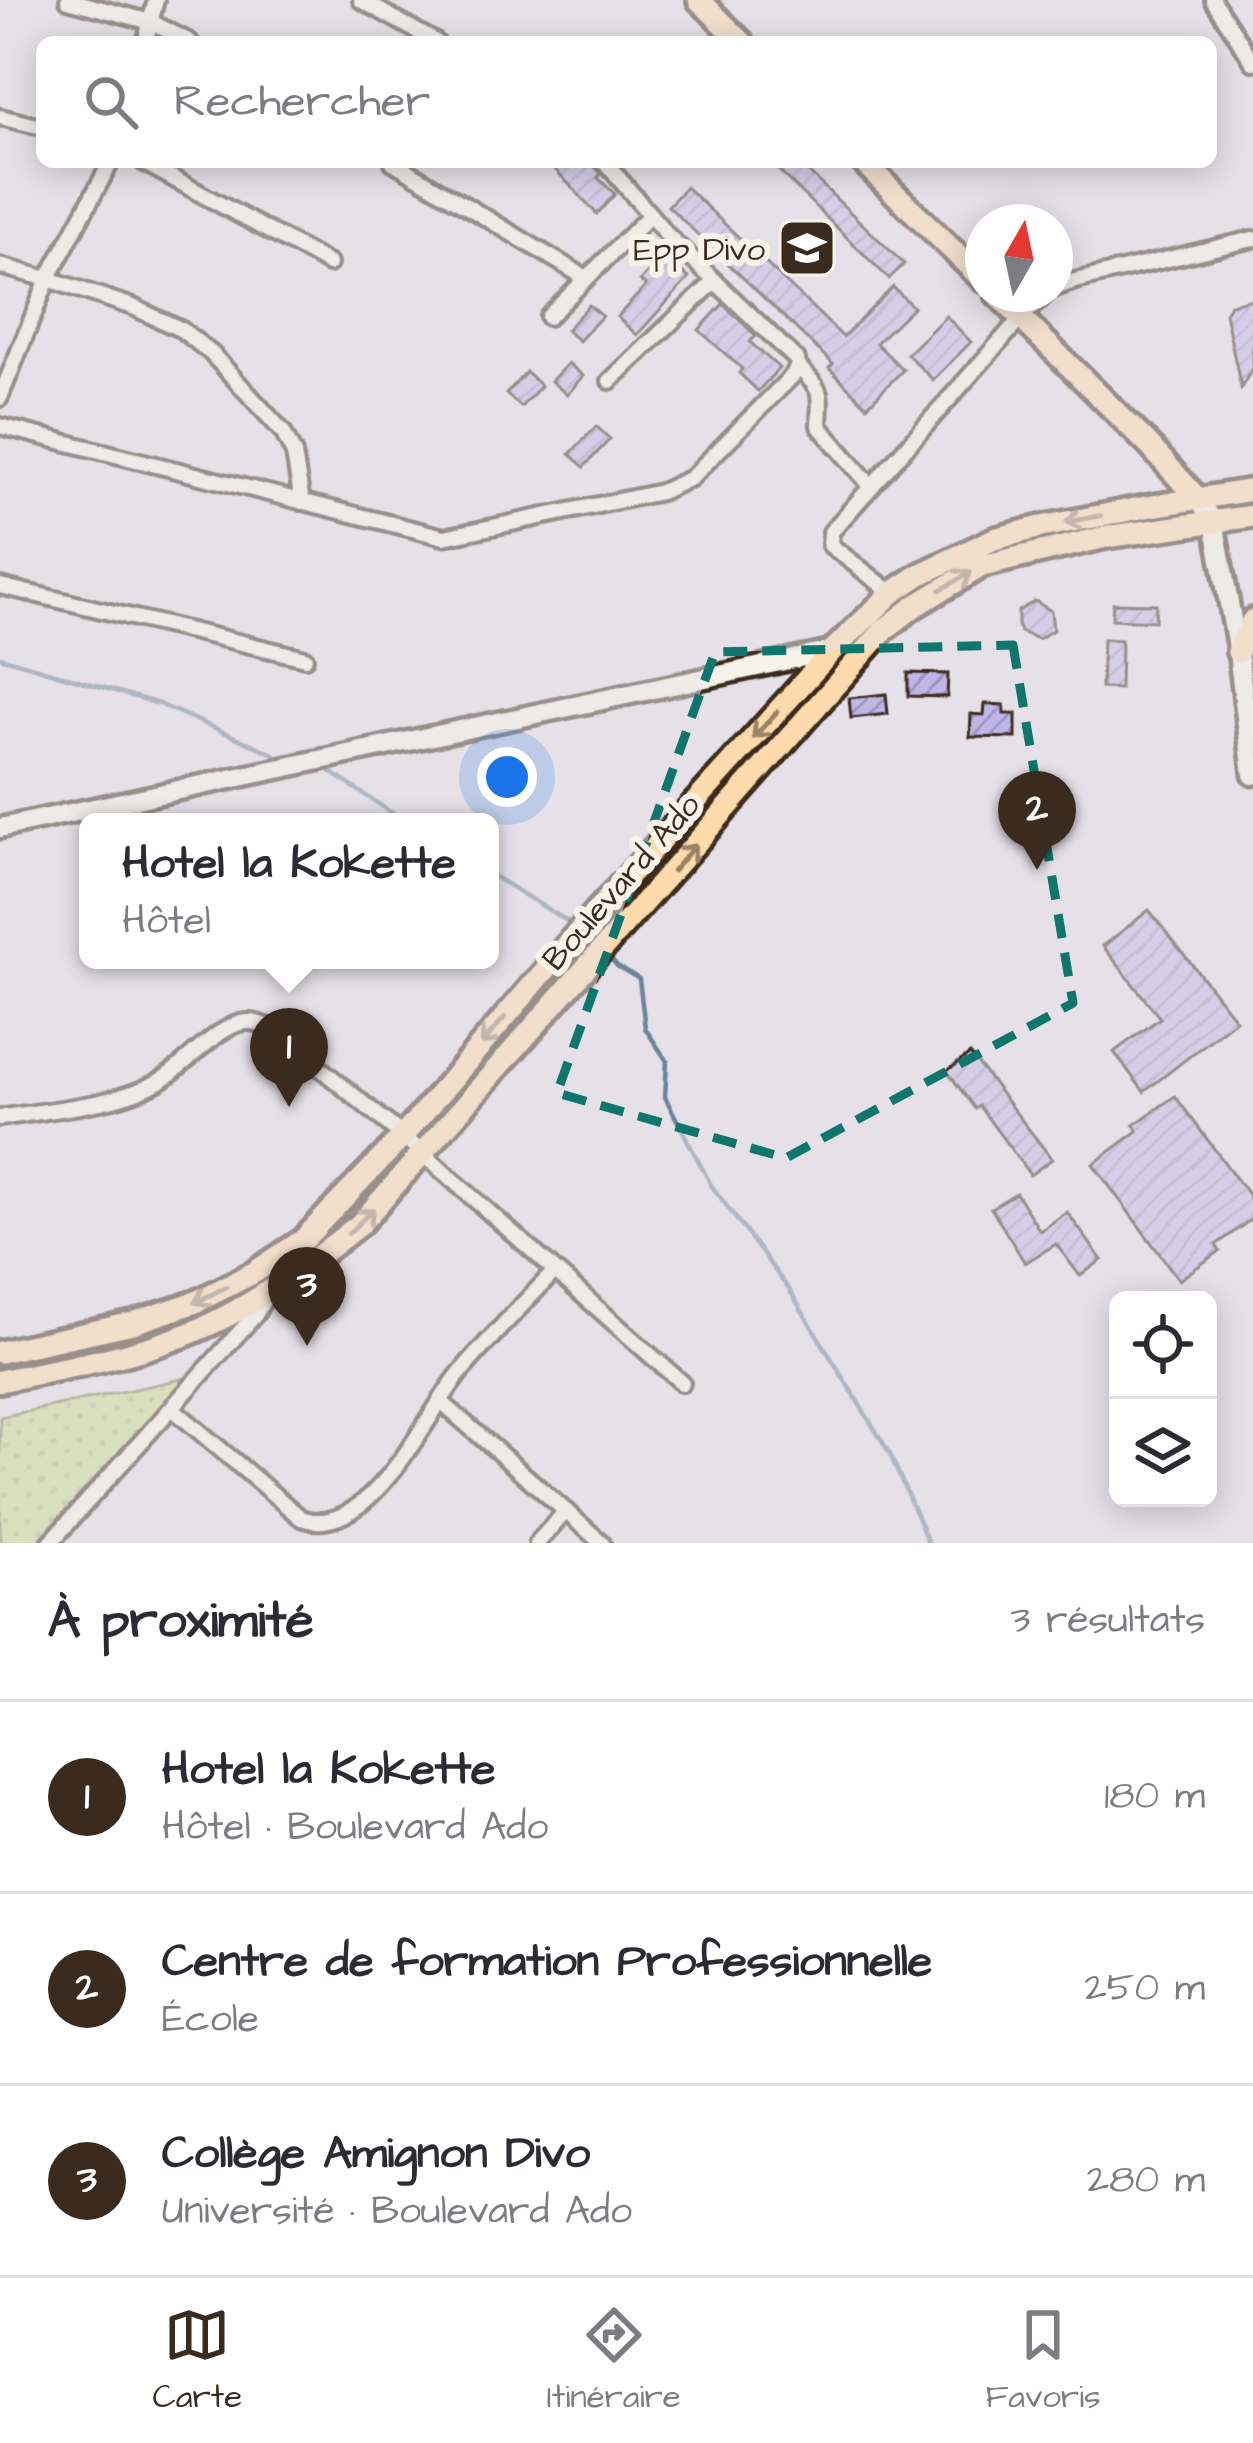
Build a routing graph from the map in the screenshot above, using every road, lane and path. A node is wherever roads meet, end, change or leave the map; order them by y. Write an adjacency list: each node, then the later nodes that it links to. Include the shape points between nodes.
1 (68, 0): 6 (street)
2 (156, 0): 6 (street)
3 (361, 0): 9 (street)
4 (699, 0): 10 (main road)
5 (1213, 0): 11 (street)
6 (151, 22): 7 (street); 8 (street)
7 (148, 36)
8 (178, 36)
9 (425, 36)
10 (736, 36)
11 (1253, 62)
12 (0, 117): 13 (street)
13 (36, 126)
14 (108, 168): 25 (street)
15 (154, 168): 22 (street)
16 (403, 168): 24 (street)
17 (610, 168): 19 (street)
18 (869, 168): 21 (main road)
19 (650, 215): 24 (street); 26 (street)
20 (1253, 239): 27 (street)
21 (965, 262)
22 (329, 264)
23 (0, 266): 25 (street)
24 (586, 278): 30 (street)
25 (48, 279): 32 (street); 40 (street, via 157,317 212,354 291,444)
26 (715, 281): 33 (street); 34 (street)
27 (1073, 281)
28 (1015, 312): 31 (main road)
29 (1027, 312): 31 (street)
30 (548, 317)
31 (1021, 318): 37 (street); 39 (main road)
32 (8, 353): 35 (street)
33 (798, 366): 37 (street, via 820,389 819,425); 40 (street, via 691,478 661,492 444,537)
34 (610, 381)
35 (0, 398)
36 (0, 426): 40 (street)
37 (872, 487): 44 (street, via 831,532 830,545)
38 (1253, 490): 39 (main road, Boulevard Ado)
39 (1198, 499): 42 (street); 44 (main road, Boulevard Ado, one-way to 44, via 994,539)
40 (302, 502)
41 (1253, 516): 42 (main road, Boulevard Ado)
42 (1214, 522): 47 (street); 53 (main road, Boulevard Ado, one-way to 42, via 884,630 982,566)
43 (0, 586): 48 (street)
44 (892, 592): 46 (main road, Boulevard Ado)
45 (1253, 620): 47 (main road)
46 (832, 651): 50 (street); 52 (main road, Boulevard Ado, one-way to 52)
47 (1238, 652): 49 (street)
48 (305, 658)
49 (1253, 775)
50 (0, 828)
51 (0, 1118): 52 (street, via 143,1089 245,1021 281,1036)
52 (403, 1136): 53 (street); 56 (main road, Boulevard Ado, one-way to 56, via 303,1240 255,1272 133,1323)
53 (423, 1154): 54 (street); 55 (main road, Boulevard Ado, one-way to 53, via 360,1224)
54 (555, 1271): 58 (street); 59 (street)
55 (268, 1291): 57 (main road, Boulevard Ado, via 176,1339); 60 (street)
56 (0, 1352)
57 (0, 1381)
58 (682, 1383)
59 (440, 1401): 60 (street, via 362,1506 313,1524); 61 (street)
60 (172, 1408): 62 (street)
61 (566, 1511): 63 (street); 64 (street)
62 (50, 1543)
63 (537, 1543)
64 (602, 1543)

